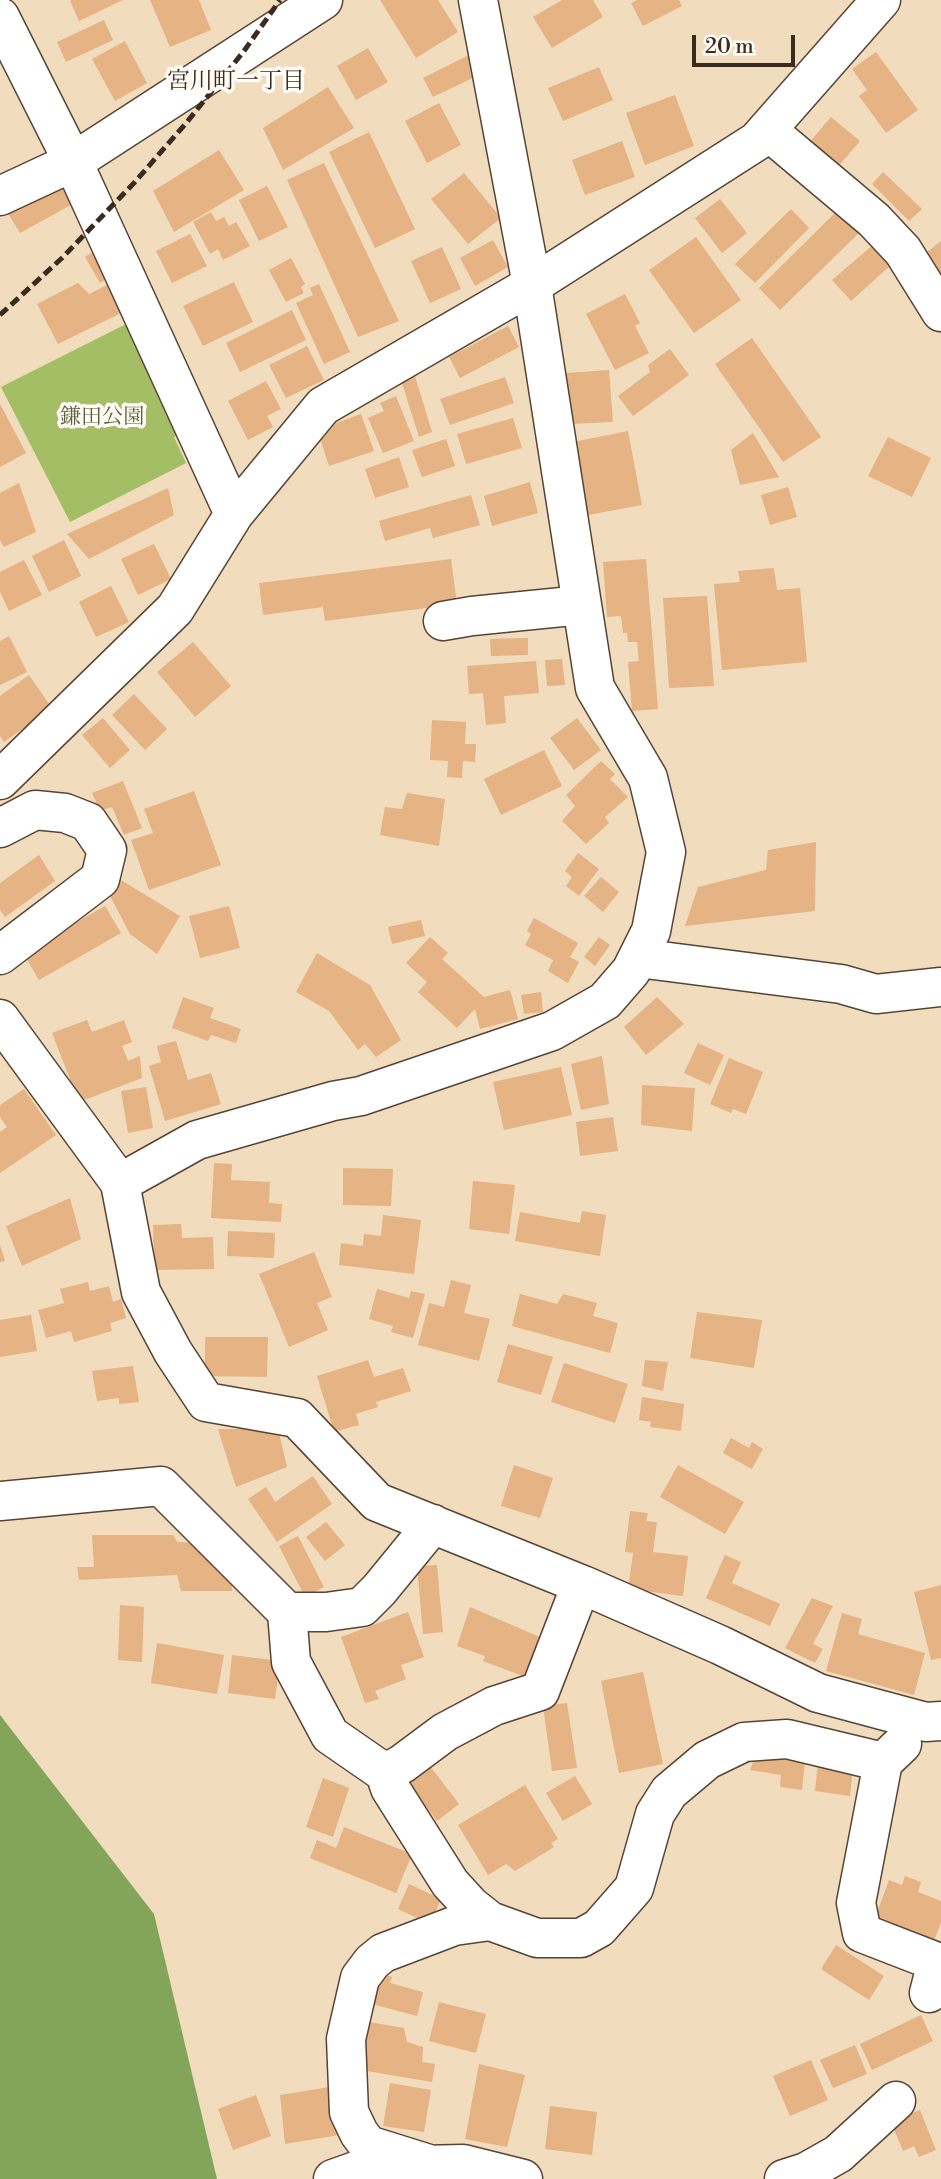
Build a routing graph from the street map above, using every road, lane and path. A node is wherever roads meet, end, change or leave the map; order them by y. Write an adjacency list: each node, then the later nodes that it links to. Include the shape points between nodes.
1 (323, 0): 6 (street)
2 (478, 0): 8 (street)
3 (881, 0): 5 (street)
4 (0, 17): 6 (street)
5 (767, 130): 8 (street, via 757,141); 9 (street, via 882,228 903,251)
6 (73, 162): 7 (street); 10 (street)
7 (0, 196)
8 (531, 285): 10 (street, via 323,406); 11 (street)
9 (941, 312)
10 (234, 514): 13 (street, via 175,609)
11 (582, 606): 12 (street); 16 (street, via 595,688 648,778 666,852 651,931)
12 (443, 621)
13 (0, 780)
14 (0, 828): 15 (street, via 35,810 65,813 89,822 107,850 100,879)
15 (0, 955)
16 (638, 958): 17 (street, via 841,984 876,994); 19 (street, via 605,1001 552,1031 361,1096 197,1140)
17 (941, 987)
18 (0, 1019): 19 (street)
19 (120, 1183): 21 (street, via 141,1292 206,1402 297,1418 377,1502)
20 (0, 1501): 23 (street, via 161,1486)
21 (433, 1524): 22 (street); 23 (street, via 362,1607)
22 (581, 1585): 24 (street, via 818,1693); 26 (street, via 540,1691 494,1706 445,1732)
23 (286, 1612): 26 (street, via 291,1662 330,1735)
24 (934, 1722): 25 (street)
25 (883, 1762): 27 (street, via 787,1739 744,1742 707,1760 669,1792 655,1814 634,1888 599,1928 581,1938 537,1938); 28 (street, via 856,1903 862,1933 937,1962)
26 (385, 1773): 27 (street, via 450,1883)
27 (490, 1921): 30 (street, via 454,1926 383,1953 359,1978 346,2039 349,2112 368,2145)
28 (929, 1993)
29 (896, 2101): 33 (street, via 838,2154)
30 (432, 2165): 31 (street, via 378,2163); 32 (street, via 463,2164)
31 (333, 2179)
32 (523, 2179)
33 (784, 2179)

